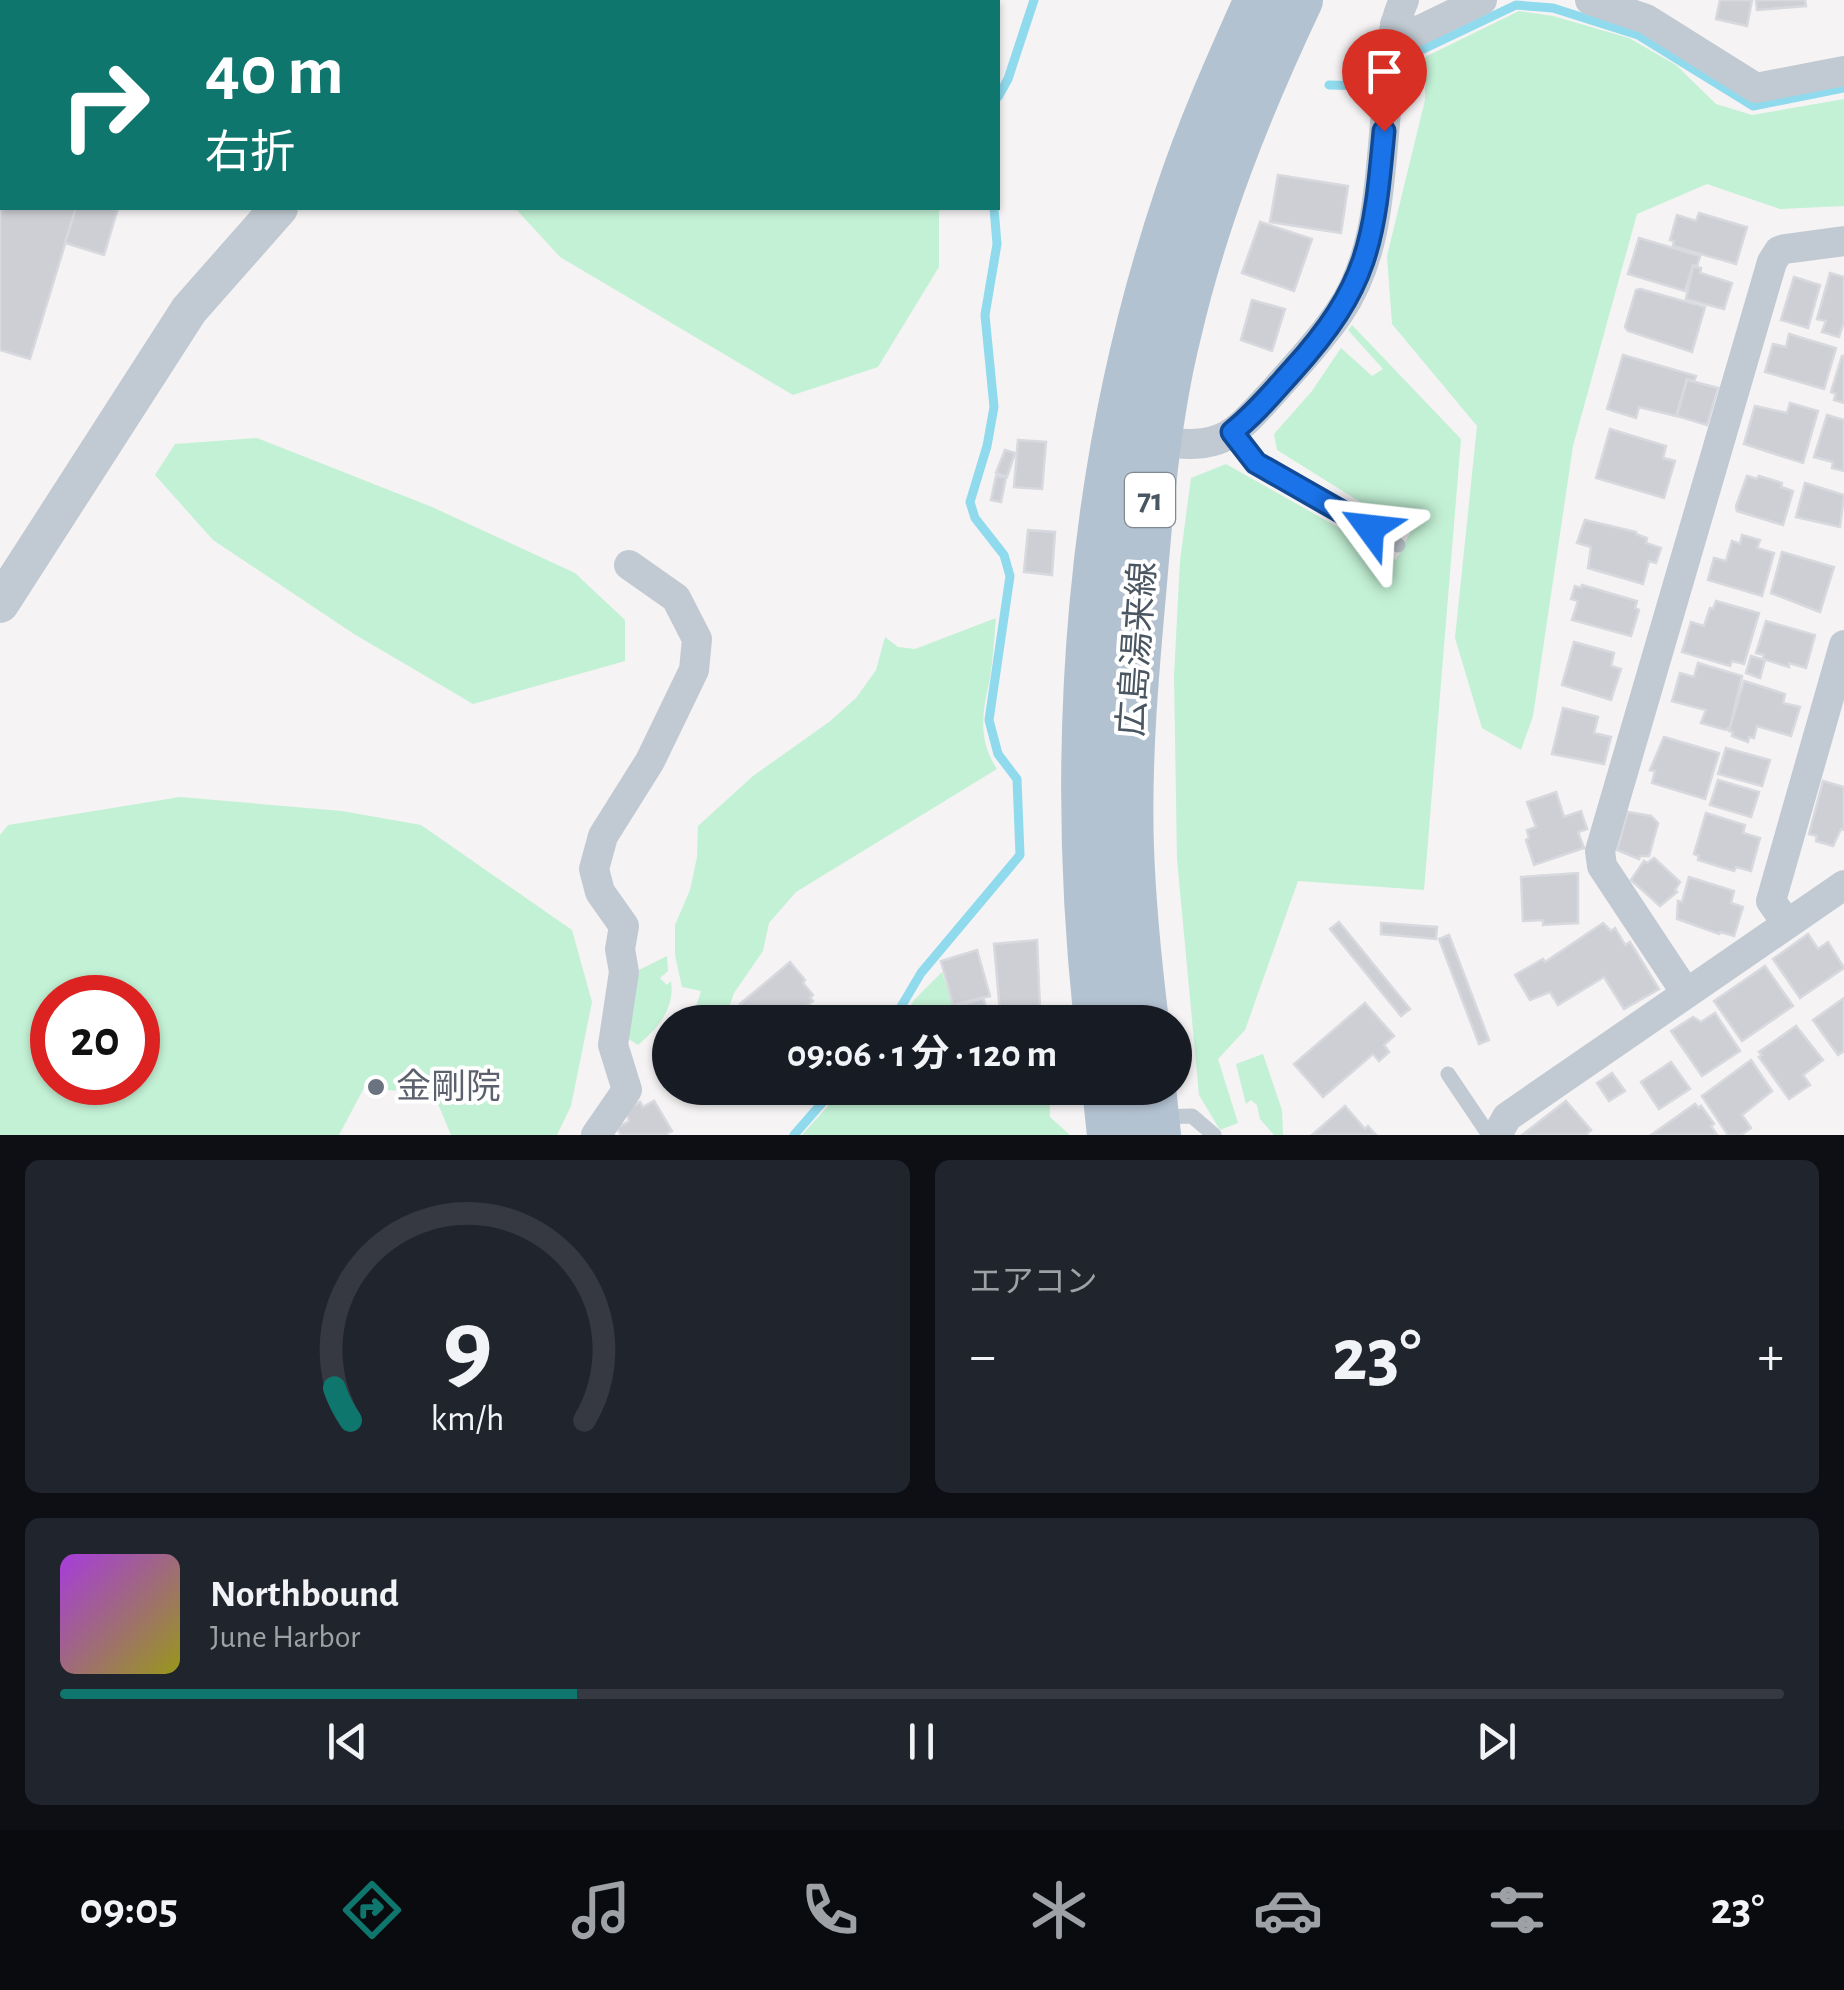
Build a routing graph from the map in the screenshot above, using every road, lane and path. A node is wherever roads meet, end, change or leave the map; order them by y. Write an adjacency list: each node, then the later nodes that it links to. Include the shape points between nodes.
1 (1258, 0): 18 (main road, 広島湯来線 / 71, via 1178,196 1141,321 1116,441 1086,733 1085,873)
2 (1299, 0): 10 (main road, 広島湯来線 / 71, via 1202,242)
3 (1482, 0): 5 (street, via 1416,32)
4 (1590, 0): 6 (street, via 1646,20 1756,88)
5 (1400, 12): 9 (street, via 1372,236 1360,274 1317,342)
6 (1844, 71)
7 (277, 210): 13 (street, via 190,310)
8 (1844, 242): 17 (street, via 1785,248 1772,262 1600,851 1602,866)
9 (1232, 432): 10 (street, via 1194,446); 11 (lane, via 1256,463)
10 (1157, 441): 19 (main road, 広島湯来線 / 71, via 1130,764)
11 (1398, 544)
12 (629, 565): 23 (street, via 676,598 697,640 694,670 650,762 603,836 594,869 600,892 624,926 613,1045 626,1090)
13 (0, 604)
14 (1844, 645): 16 (street, via 1771,901)
15 (1844, 885): 16 (street)
16 (1787, 924): 17 (street)
17 (1686, 992): 27 (street, via 1507,1116)
18 (1097, 1005)
19 (1144, 1005)
20 (1448, 1074): 26 (lane)
21 (1108, 1105): 24 (main road)
22 (1155, 1113): 25 (lane, via 1192,1116)
23 (596, 1135)
24 (1111, 1135)
25 (1214, 1135)
26 (1489, 1135)
27 (1497, 1135)

